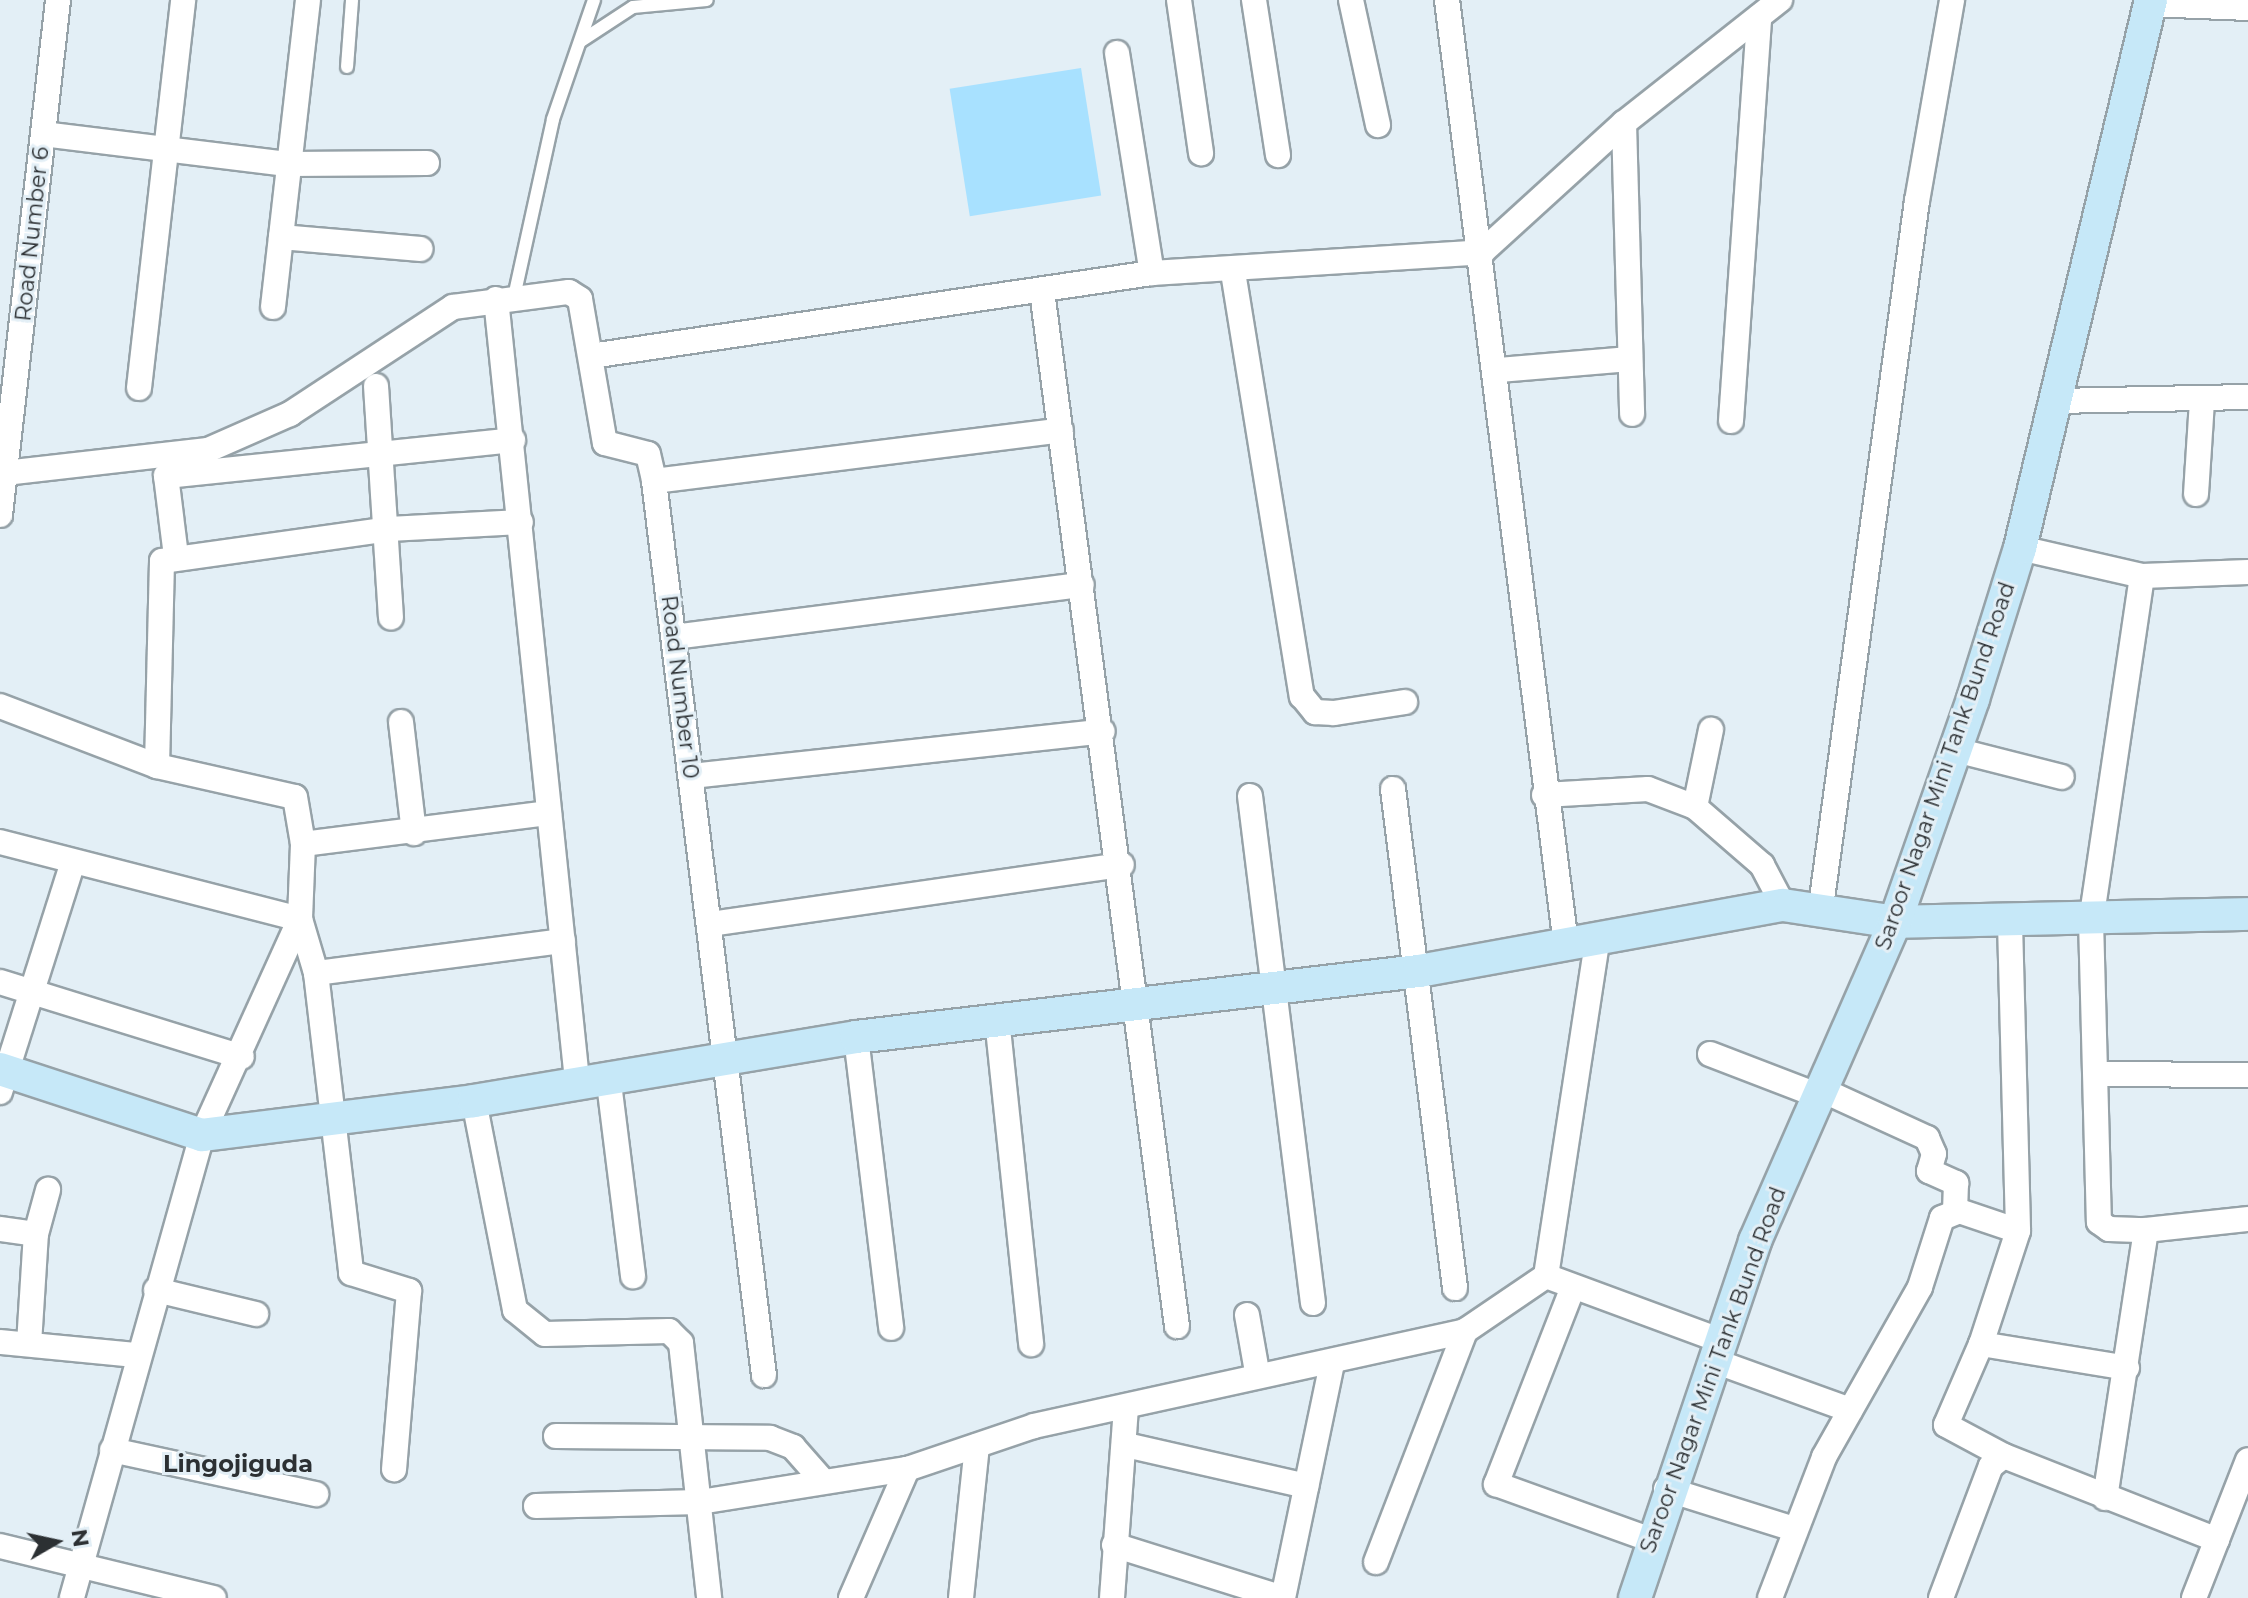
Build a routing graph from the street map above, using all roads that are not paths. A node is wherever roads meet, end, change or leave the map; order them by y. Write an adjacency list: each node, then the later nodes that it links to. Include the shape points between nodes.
1 (58, 0): 21 (street, Road Number 6)
2 (183, 0): 22 (street)
3 (308, 0): 26 (street)
4 (352, 0): 18 (lane)
5 (594, 0): 16 (lane)
6 (707, 0): 16 (lane, via 633,7)
7 (1179, 0): 23 (street)
8 (1254, 0): 24 (street)
9 (1351, 0): 20 (street)
10 (1447, 0): 29 (street)
11 (1780, 0): 15 (street)
12 (1952, 0): 81 (street, via 1917,201)
13 (2150, 2): 14 (street); 41 (street, Saroor Nagar Mini Tank Bund Road)
14 (2248, 8)
15 (1759, 17): 19 (street); 44 (street)
16 (579, 43): 33 (lane)
17 (1117, 53): 31 (street)
18 (347, 67)
19 (1624, 123): 29 (street); 36 (street)
20 (1378, 125)
21 (43, 134): 22 (street); 48 (street, Road Number 6)
22 (164, 146): 26 (street); 39 (street)
23 (1201, 153)
24 (1278, 155)
25 (427, 163): 26 (street)
26 (289, 164): 27 (street)
27 (281, 237): 28 (street); 34 (street)
28 (420, 249)
29 (1482, 252): 30 (street); 37 (street)
30 (1233, 272): 31 (street); 61 (street, via 1302,696 1315,712)
31 (1152, 273): 32 (street)
32 (1042, 291): 35 (street); 45 (street)
33 (505, 298): 35 (street, via 569,292 580,299); 46 (street); 48 (street, via 453,307 290,414 208,450)
34 (273, 307)
35 (591, 356): 49 (street, Road Number 10, via 605,443 648,454)
36 (1630, 359): 37 (street); 43 (street)
37 (1499, 370): 71 (street)
38 (376, 386): 47 (street)
39 (139, 388)
40 (2248, 397): 42 (street)
41 (2056, 401): 42 (street); 54 (street, Saroor Nagar Mini Tank Bund Road)
42 (2202, 401): 50 (street)
43 (1632, 414)
44 (1731, 421)
45 (1061, 430): 49 (street); 58 (street)
46 (513, 440): 47 (street); 52 (street)
47 (382, 454): 53 (street); 55 (street, via 166,476)
48 (5, 473): 51 (street, Road Number 6)
49 (654, 481): 60 (street, Road Number 10)
50 (2196, 494)
51 (0, 515)
52 (521, 522): 53 (street); 74 (street)
53 (389, 529): 55 (street); 59 (street)
54 (2020, 548): 57 (street); 66 (street, Saroor Nagar Mini Tank Bund Road)
55 (176, 556): 67 (street, via 162,561)
56 (2248, 572): 57 (street)
57 (2142, 576): 84 (street)
58 (1082, 585): 60 (street); 65 (street)
59 (391, 618)
60 (674, 637): 68 (street, Road Number 10)
61 (1405, 702)
62 (0, 706): 67 (street)
63 (401, 722): 75 (street)
64 (1711, 730): 73 (street)
65 (1103, 731): 68 (street); 79 (street)
66 (1956, 750): 69 (street); 85 (street, Saroor Nagar Mini Tank Bund Road)
67 (157, 766): 77 (street, via 295,797)
68 (692, 776): 87 (street, Road Number 10)
69 (2062, 777)
70 (1393, 789): 91 (street)
71 (1544, 795): 73 (street, via 1648,789); 90 (street)
72 (1250, 796): 94 (street)
73 (1695, 807): 80 (street, via 1762,865)
74 (549, 813): 75 (street); 89 (street)
75 (414, 833): 77 (street)
76 (0, 842): 78 (street)
77 (303, 844): 83 (street)
78 (72, 865): 83 (street); 95 (street)
79 (1122, 865): 87 (street); 96 (street)
80 (1783, 905): 81 (street); 88 (street)
81 (1821, 906): 85 (street)
82 (2248, 914): 84 (street)
83 (300, 919): 92 (street); 101 (street)
84 (2091, 920): 86 (street); 102 (street)
85 (1895, 922): 86 (street); 106 (street, Saroor Nagar Mini Tank Bund Road)
86 (2010, 923): 115 (street)
87 (711, 924): 100 (street, Road Number 10)
88 (1598, 936): 90 (street); 118 (street)
89 (563, 941): 92 (street); 105 (street)
90 (1566, 944): 91 (street)
91 (1419, 971): 94 (street); 120 (street)
92 (316, 973): 108 (street)
93 (0, 982): 95 (street)
94 (1276, 987): 96 (street); 122 (street)
95 (31, 990): 101 (street); 104 (street)
96 (1138, 1000): 97 (street); 125 (street)
97 (997, 1019): 98 (street); 130 (street)
98 (856, 1037): 100 (street); 126 (street)
99 (1710, 1054): 106 (street)
100 (728, 1055): 105 (street); 137 (street, Road Number 10)
101 (242, 1057): 109 (street)
102 (2098, 1074): 103 (street); 114 (street, via 2099,1222 2109,1229)
103 (2248, 1075)
104 (2, 1077): 109 (street)
105 (592, 1078): 107 (street); 117 (street)
106 (1818, 1092): 111 (street, via 1927,1138 1934,1154 1929,1171 1956,1183); 132 (street, Saroor Nagar Mini Tank Bund Road)
107 (474, 1101): 108 (street); 140 (street, via 515,1310 545,1334 677,1334)
108 (334, 1121): 109 (street); 147 (street, via 351,1273 409,1291)
109 (202, 1135): 121 (street)
110 (48, 1190): 116 (street)
111 (1955, 1211): 115 (street); 139 (street, via 1942,1218 1899,1332)
112 (2248, 1219): 114 (street)
113 (0, 1229): 116 (street)
114 (2146, 1230): 135 (street)
115 (2018, 1231): 131 (street)
116 (36, 1234): 129 (street)
117 (633, 1276)
118 (1546, 1276): 119 (street); 127 (street)
119 (1573, 1287): 132 (street); 157 (street, via 1496,1484)
120 (1455, 1288)
121 (156, 1290): 123 (street); 133 (street)
122 (1313, 1303)
123 (256, 1314)
124 (1247, 1315): 136 (street)
125 (1177, 1326)
126 (891, 1328)
127 (1465, 1331): 134 (street); 161 (street)
128 (0, 1342): 129 (street)
129 (29, 1344): 133 (street)
130 (1031, 1344)
131 (1981, 1344): 135 (street); 145 (street, via 1946,1425)
132 (1715, 1350): 139 (street); 151 (street, Saroor Nagar Mini Tank Bund Road)
133 (136, 1355): 144 (street)
134 (1332, 1363): 136 (street); 150 (street)
135 (2127, 1368): 153 (street)
136 (1257, 1372): 138 (street)
137 (764, 1375)
138 (1126, 1409): 142 (street); 143 (street, via 1034,1426)
139 (1850, 1410): 156 (street)
140 (694, 1435): 141 (street); 149 (street, via 783,1441); 154 (street)
141 (556, 1436)
142 (1126, 1445): 150 (street); 159 (street)
143 (977, 1446): 148 (street); 168 (street)
144 (112, 1450): 152 (street); 162 (street)
145 (2004, 1456): 153 (street); 163 (street, via 1991,1466)
146 (2248, 1460): 158 (street)
147 (394, 1469)
148 (907, 1469): 149 (street); 167 (street)
149 (823, 1481): 154 (street)
150 (1306, 1486): 170 (street)
151 (1666, 1489): 156 (street); 157 (street, Saroor Nagar Mini Tank Bund Road)
152 (316, 1494)
153 (2105, 1498): 158 (street)
154 (700, 1502): 155 (street); 166 (street)
155 (536, 1506)
156 (1794, 1529): 172 (street)
157 (1649, 1539): 171 (street, Saroor Nagar Mini Tank Bund Road)
158 (2217, 1540): 173 (street)
159 (1114, 1545): 169 (street); 170 (street)
160 (0, 1546): 162 (street)
161 (1376, 1562)
162 (79, 1567): 164 (street); 165 (street)
163 (1950, 1596)
164 (207, 1597)
165 (72, 1598)
166 (709, 1598)
167 (851, 1598)
168 (961, 1598)
169 (1112, 1598)
170 (1283, 1598)
171 (1635, 1598)
172 (1770, 1598)
173 (2194, 1598)

